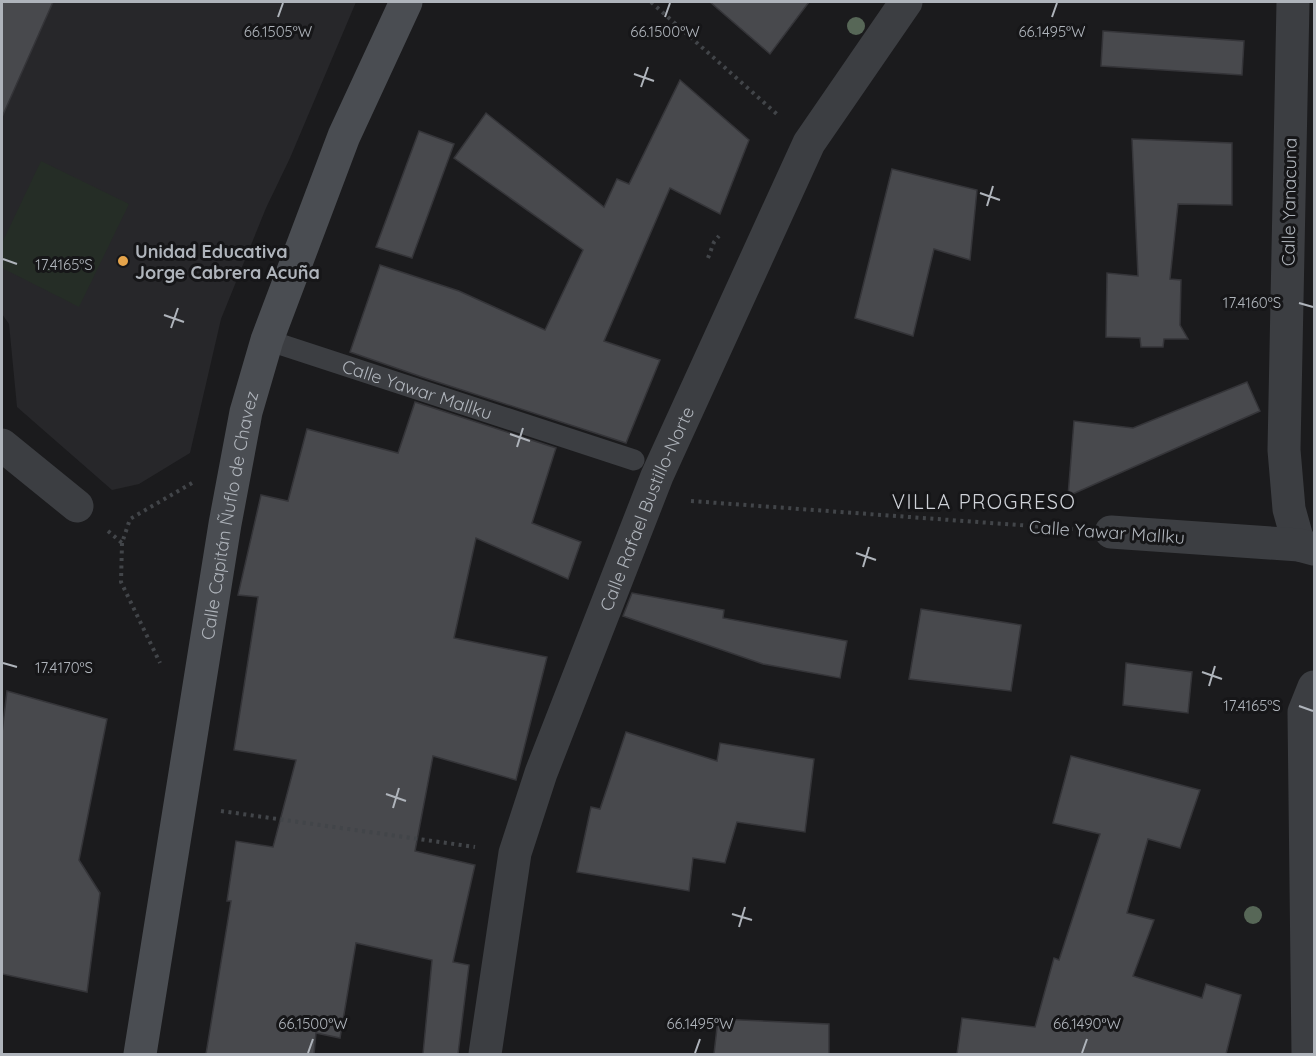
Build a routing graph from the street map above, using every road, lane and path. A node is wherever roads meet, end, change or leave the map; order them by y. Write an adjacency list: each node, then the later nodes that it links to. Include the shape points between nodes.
1 (406, 2): 6 (street, Calle Capitán Ñuflo de Chavez, via 344,136)
2 (651, 2): 5 (path)
3 (906, 2): 5 (street, Calle Rafael Bustillo-Norte)
4 (1293, 2): 14 (street, Calle Yanacuna, via 1284,450 1288,509)
5 (809, 143): 10 (street, Calle Rafael Bustillo-Norte)
6 (267, 340): 8 (lane, Calle Yawar Mallku); 17 (street, Calle Capitán Ñuflo de Chavez, via 246,412)
7 (2, 445): 11 (street)
8 (634, 460)
9 (197, 479): 13 (path, via 130,519)
10 (649, 498): 12 (path, Calle Yawar Mallku); 18 (street, Calle Rafael Bustillo-Norte, via 541,774)
11 (77, 506): 13 (path)
12 (1110, 532): 14 (street, Calle Yawar Mallku)
13 (122, 543): 15 (path, via 121,582)
14 (1307, 547)
15 (161, 666)
16 (1314, 687): 21 (street, via 1304,711)
17 (178, 805): 18 (path); 19 (street, Calle Capitán Ñuflo de Chavez)
18 (515, 852): 20 (street, Calle Rafael Bustillo-Norte)
19 (140, 1054)
20 (485, 1054)
21 (1308, 1054)

